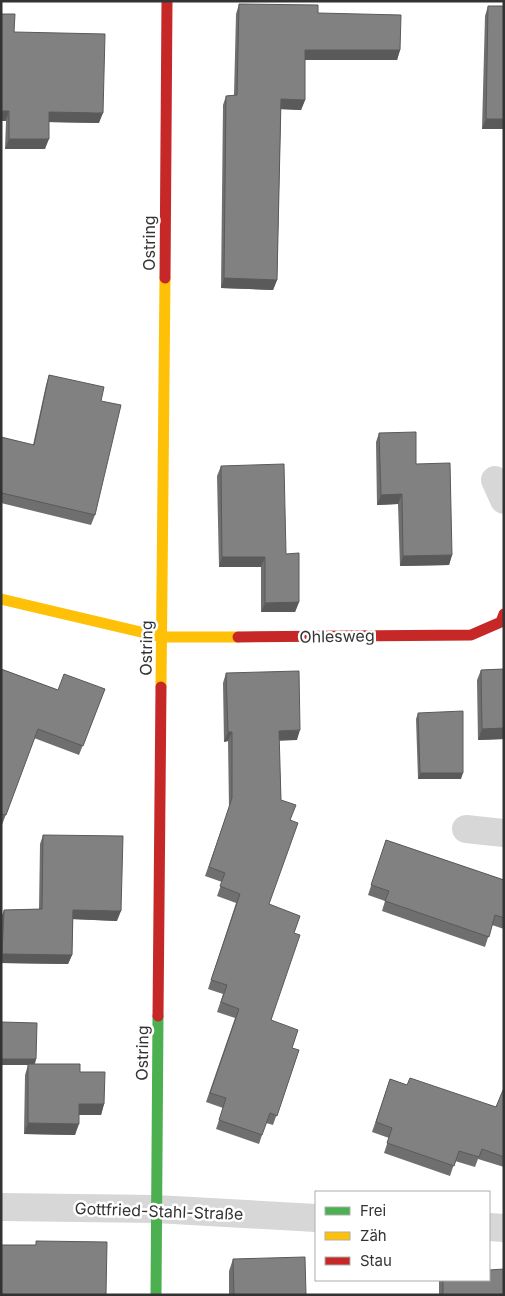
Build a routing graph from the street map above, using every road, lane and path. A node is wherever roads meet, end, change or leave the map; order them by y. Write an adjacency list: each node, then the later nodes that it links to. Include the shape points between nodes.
1 (167, 1): 4 (street, Ostring)
2 (1, 599): 4 (street, Ohlesweg)
3 (504, 614): 4 (street, Ohlesweg, via 500,622 471,634)
4 (162, 637): 8 (street, Ostring)
5 (466, 828): 6 (street)
6 (504, 833)
7 (1, 1207): 8 (street, Gottfried-Stahl-Straße)
8 (156, 1209): 9 (street, Gottfried-Stahl-Straße); 12 (street, Ostring)
9 (315, 1218)
10 (490, 1227): 11 (street)
11 (504, 1228)
12 (156, 1295)

